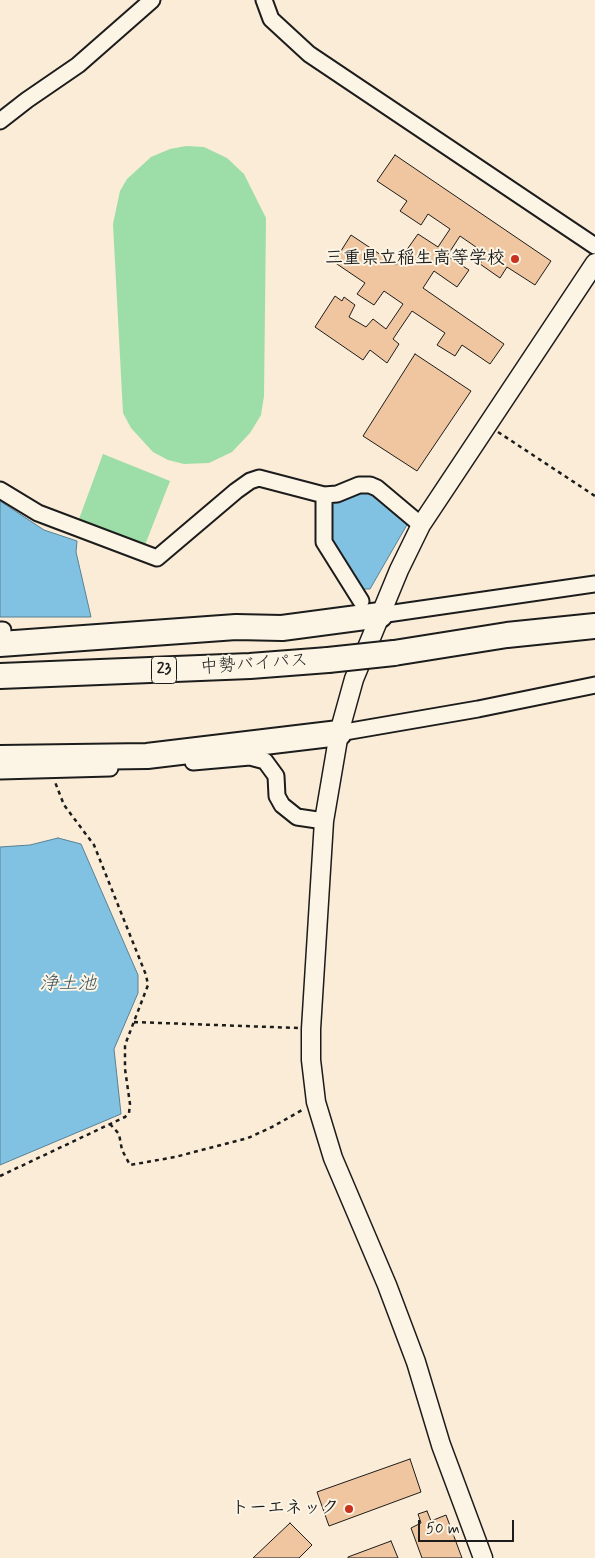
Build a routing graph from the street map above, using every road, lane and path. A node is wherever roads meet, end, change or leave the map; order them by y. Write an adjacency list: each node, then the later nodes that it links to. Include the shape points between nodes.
1 (152, 0): 3 (street, via 78,65)
2 (264, 0): 4 (street, via 271,19 309,54)
3 (0, 122)
4 (595, 246)
5 (595, 264): 6 (street)
6 (487, 425): 9 (path); 10 (street)
7 (0, 490): 8 (street, via 38,513 157,558 259,478)
8 (324, 495): 10 (street, via 370,485); 12 (street, via 324,542)
9 (595, 496)
10 (421, 525): 13 (street)
11 (595, 584): 13 (street)
12 (361, 601)
13 (380, 615): 16 (highway, via 282,628); 20 (street, via 354,679)
14 (595, 615): 17 (highway, 中勢バイパス / 23)
15 (595, 626): 17 (highway, 中勢バイパス / 23)
16 (1, 635)
17 (507, 635): 18 (highway, 中勢バイパス / 23, bridge, via 328,660)
18 (0, 676)
19 (595, 685): 20 (street)
20 (339, 733): 21 (highway, via 147,756); 24 (street)
21 (0, 758)
22 (0, 771): 23 (street)
23 (51, 771): 24 (street, via 250,757 265,761 271,768 276,776 277,796 289,812 297,817); 25 (path, via 64,805 94,845 146,975 148,985)
24 (324, 822): 26 (street)
25 (134, 1022): 26 (path); 28 (path, via 125,1045 128,1113)
26 (311, 1029): 27 (street)
27 (316, 1102): 28 (path, via 248,1138 130,1165 122,1150 119,1134); 30 (street, via 333,1158 416,1362 441,1445)
28 (110, 1124): 29 (path)
29 (0, 1176)
30 (483, 1558)

